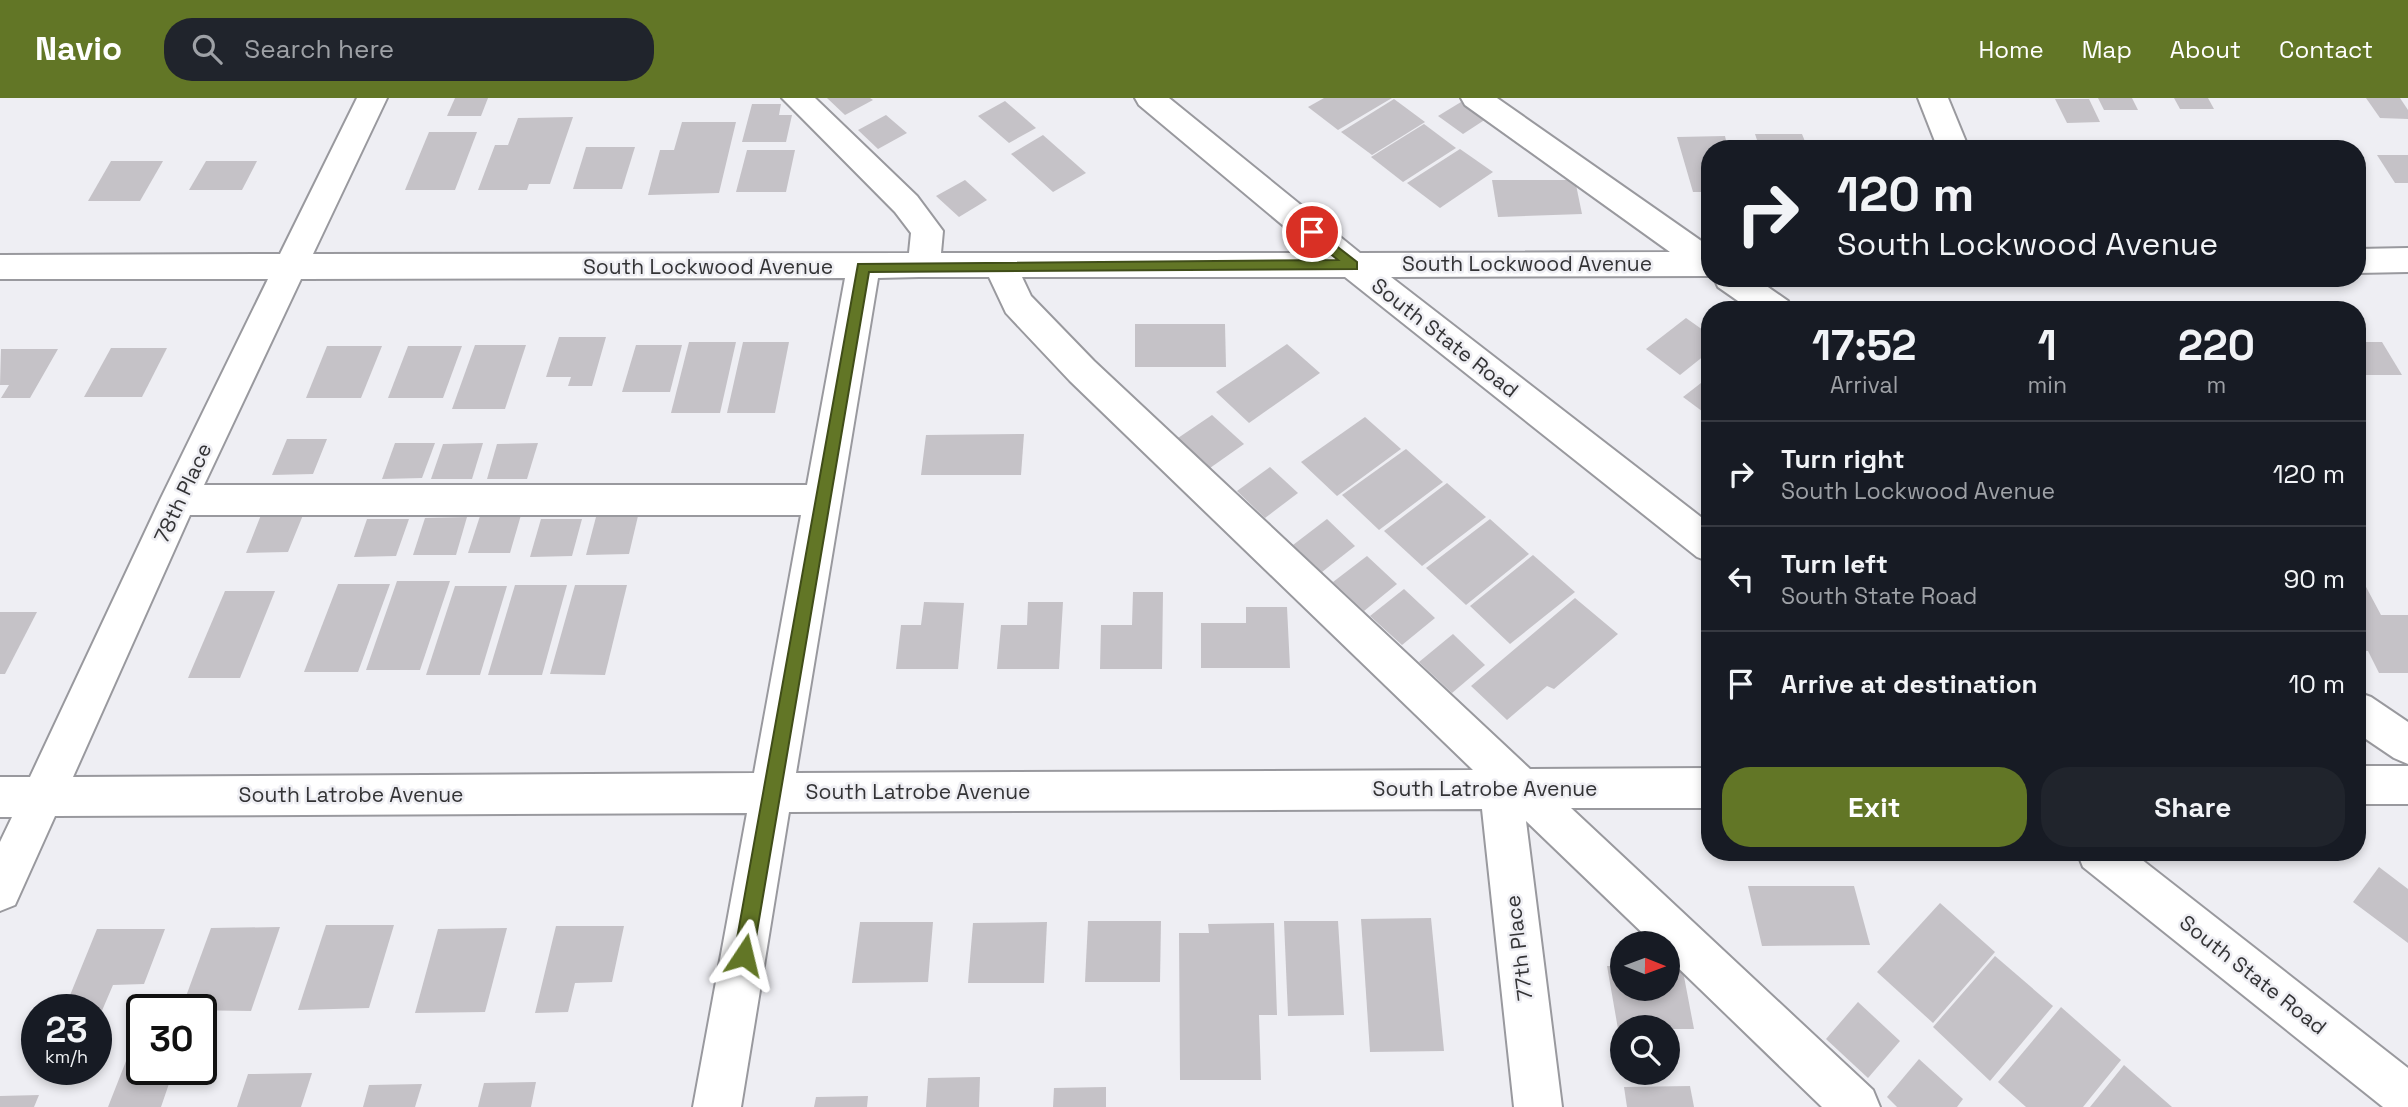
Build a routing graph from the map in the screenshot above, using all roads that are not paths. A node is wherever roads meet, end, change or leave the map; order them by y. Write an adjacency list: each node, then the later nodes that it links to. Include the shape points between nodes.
1 (372, 98): 10 (street, 78th Place)
2 (797, 98): 14 (street, via 906,204 927,231)
3 (1150, 98): 11 (street, South State Road)
4 (1476, 98): 7 (street)
5 (1933, 98): 6 (street)
6 (1950, 140)
7 (1701, 258)
8 (2408, 260): 9 (street)
9 (2366, 261)
10 (293, 265): 12 (street, South Lockwood Avenue); 13 (street, South Lockwood Avenue); 19 (street, 78th Place)
11 (1353, 265): 15 (street, South Lockwood Avenue); 16 (street, South Lockwood Avenue); 21 (street, South State Road)
12 (0, 267)
13 (863, 267): 14 (street, South Lockwood Avenue); 20 (street)
14 (923, 267): 15 (street, South Lockwood Avenue)
15 (1000, 267): 27 (street, via 1028,317)
16 (1701, 268)
17 (1743, 287): 18 (street)
18 (1763, 301)
19 (178, 500): 20 (street); 30 (street, 78th Place)
20 (823, 500): 28 (street)
21 (1701, 539)
22 (2366, 716): 23 (street)
23 (2408, 745)
24 (2366, 785): 25 (street)
25 (2408, 785)
26 (1701, 788): 27 (street, South Latrobe Avenue)
27 (1511, 789): 28 (street, South Latrobe Avenue); 35 (street, 77th Place); 36 (street)
28 (772, 793): 30 (street, South Latrobe Avenue); 34 (street)
29 (0, 797): 30 (street, South Latrobe Avenue)
30 (43, 797): 32 (street, 78th Place)
31 (2109, 861): 33 (street, South State Road)
32 (0, 890)
33 (2408, 1097)
34 (717, 1107)
35 (1538, 1107)
36 (1856, 1107)

